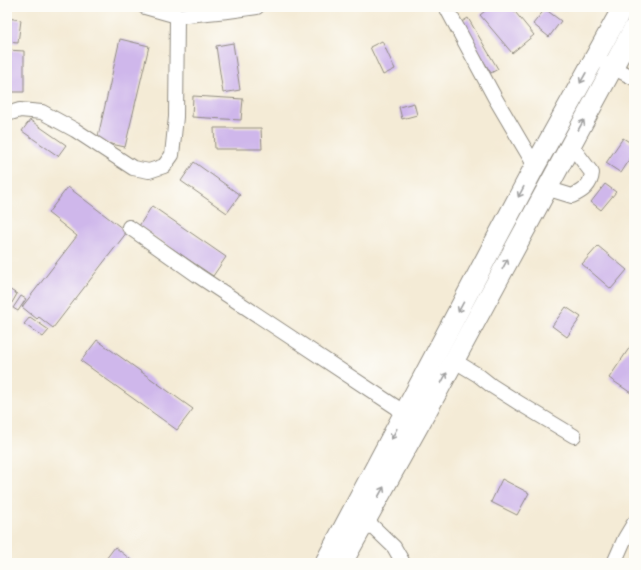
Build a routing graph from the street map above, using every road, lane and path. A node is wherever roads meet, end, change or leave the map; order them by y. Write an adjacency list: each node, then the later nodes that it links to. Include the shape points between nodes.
1 (145, 7): 5 (street)
2 (257, 7): 5 (street)
3 (446, 7): 12 (street)
4 (623, 7): 7 (highway)
5 (177, 16): 10 (street, via 175,124 172,154 164,166 149,171 133,168 42,112 20,110)
6 (634, 28): 8 (highway)
7 (595, 57): 8 (street); 12 (highway, one-way to 12)
8 (612, 67): 9 (street); 11 (highway, one-way to 8)
9 (634, 78)
10 (7, 114)
11 (570, 144): 13 (highway); 13 (street, via 592,173 591,181 572,196)
12 (535, 166): 16 (highway, one-way to 16)
13 (546, 188): 15 (highway, one-way to 13)
14 (129, 227): 16 (street)
15 (453, 360): 17 (street); 18 (highway, one-way to 15)
16 (405, 413): 20 (highway, one-way to 20)
17 (574, 436)
18 (366, 520): 21 (highway); 22 (street, via 394,547)
19 (634, 523): 23 (street)
20 (325, 563)
21 (342, 563)
22 (401, 563)
23 (614, 563)

